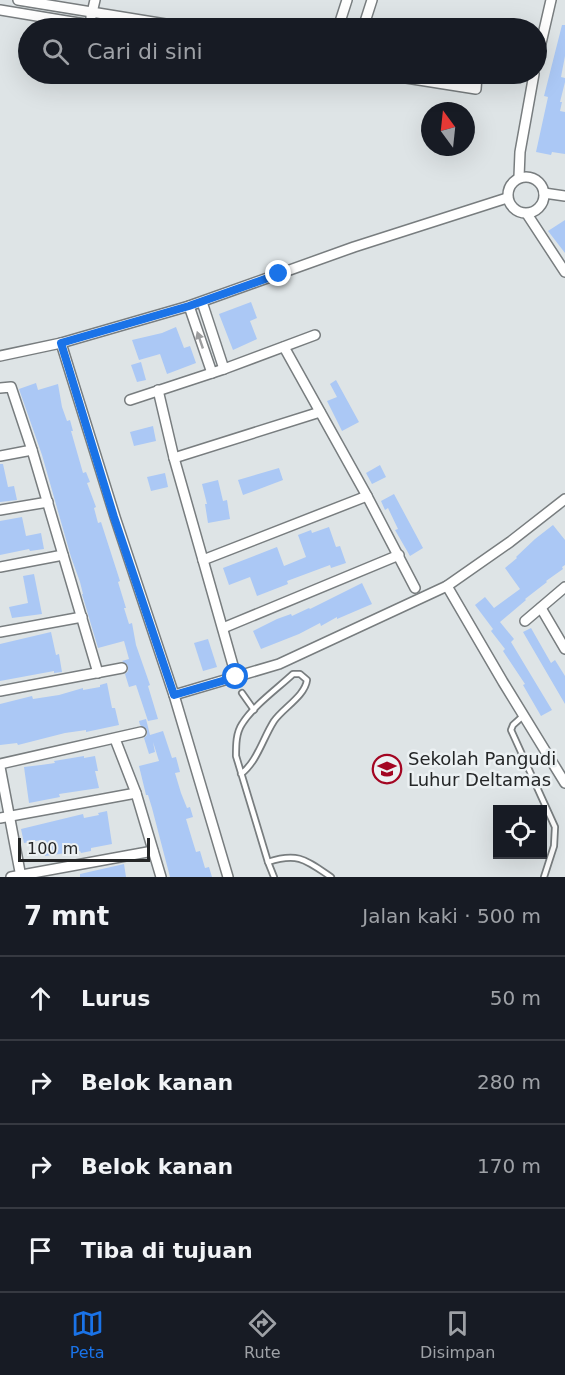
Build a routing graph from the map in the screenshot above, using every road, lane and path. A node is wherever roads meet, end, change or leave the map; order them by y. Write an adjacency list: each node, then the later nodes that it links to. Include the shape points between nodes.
1 (18, 0): 7 (street)
2 (95, 0): 7 (street)
3 (347, 0): 11 (street)
4 (372, 0): 12 (street)
5 (551, 0): 13 (street)
6 (0, 10): 8 (street)
7 (91, 12): 9 (street); 10 (street)
8 (48, 18)
9 (91, 18)
10 (128, 18)
11 (341, 18)
12 (366, 18)
13 (547, 18)
14 (444, 84): 15 (street, via 476,89)
15 (476, 84)
16 (532, 84): 17 (street)
17 (519, 177): 18 (street, via 536,179); 20 (street, via 508,189)
18 (544, 193): 19 (street); 21 (street, via 543,203)
19 (565, 196)
20 (507, 198): 21 (street, via 518,212); 23 (street, via 364,243)
21 (527, 214): 22 (street)
22 (565, 272)
23 (202, 302): 24 (street); 29 (street)
24 (189, 306): 26 (street); 30 (street, one-way to 24)
25 (315, 335): 27 (street)
26 (61, 343): 28 (street); 60 (street)
27 (284, 347): 29 (street); 34 (street)
28 (0, 356)
29 (224, 369): 30 (street)
30 (212, 373): 32 (street)
31 (0, 388): 35 (street, via 11,387)
32 (158, 390): 33 (street); 37 (street)
33 (130, 400)
34 (320, 412): 37 (street); 38 (street)
35 (32, 450): 36 (street); 40 (street)
36 (0, 456)
37 (174, 458): 44 (street)
38 (367, 496): 43 (street); 44 (street)
39 (565, 499): 46 (street)
40 (48, 501): 41 (street); 42 (street)
41 (0, 510)
42 (63, 555): 45 (street); 50 (street)
43 (399, 555): 48 (street); 52 (street)
44 (203, 560): 52 (street)
45 (0, 567)
46 (447, 586): 60 (street, via 279,664); 62 (street)
47 (565, 587): 49 (street)
48 (415, 588)
49 (541, 608): 51 (street); 54 (street)
50 (82, 617): 53 (street); 57 (street)
51 (525, 621)
52 (223, 628): 56 (street)
53 (0, 632)
54 (565, 649)
55 (122, 668): 57 (street)
56 (234, 669)
57 (98, 673): 58 (street)
58 (0, 692)
59 (242, 693): 61 (lane)
60 (174, 695): 74 (street)
61 (254, 710): 66 (lane, via 242,724 236,742); 66 (lane, via 293,674 307,680 274,721 249,768)
62 (524, 717): 67 (street); 77 (lane, via 511,730 555,827 554,846)
63 (141, 732): 64 (street)
64 (115, 739): 65 (street); 68 (street)
65 (0, 765): 69 (street)
66 (241, 774): 71 (lane)
67 (565, 783)
68 (136, 793): 69 (street); 70 (street)
69 (5, 817): 72 (street)
70 (153, 851): 72 (street); 73 (street)
71 (268, 862): 75 (lane); 76 (lane, via 285,856 299,859)
72 (17, 876)
73 (161, 877)
74 (228, 877)
75 (274, 877)
76 (331, 877)
77 (544, 877)

